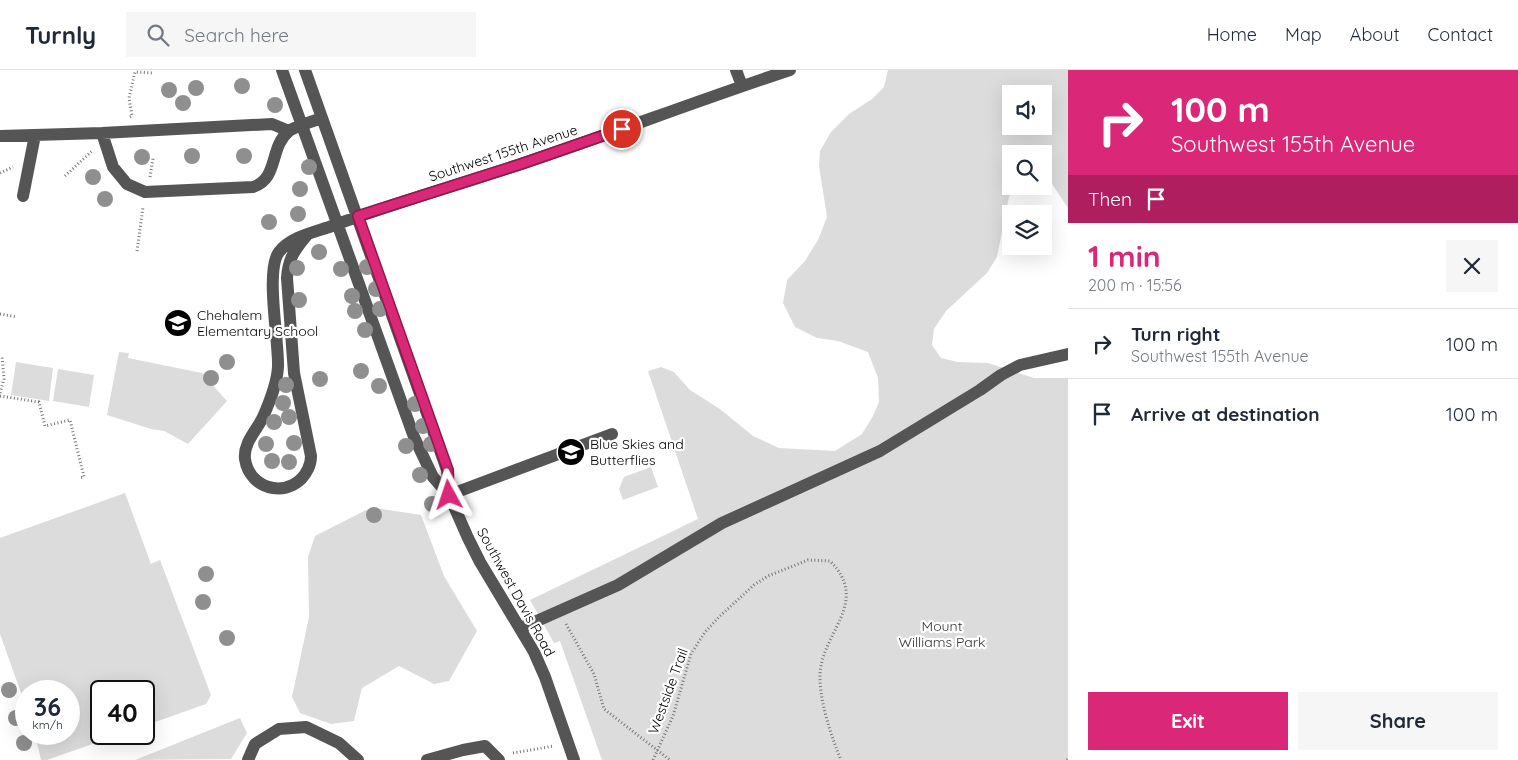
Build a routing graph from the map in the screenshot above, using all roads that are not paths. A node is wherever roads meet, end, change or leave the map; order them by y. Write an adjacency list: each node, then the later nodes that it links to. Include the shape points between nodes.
1 (282, 70): 7 (street, Southwest Davis Road)
2 (305, 70): 6 (street, Southwest Davis Road)
3 (736, 70): 5 (street)
4 (790, 70): 5 (street, Southwest 155th Avenue)
5 (742, 86): 13 (street, Southwest 155th Avenue, via 521,164)
6 (322, 118): 7 (street); 13 (street, Southwest Davis Road)
7 (303, 125): 8 (street); 14 (street, Southwest Davis Road)
8 (289, 131): 9 (street, via 272,124); 9 (street, via 278,146 268,178 262,184 145,192 127,184 114,167)
9 (102, 133): 10 (street)
10 (35, 135): 11 (street); 12 (street)
11 (0, 136)
12 (23, 196)
13 (358, 216): 14 (street, Southwest 155th Avenue); 18 (street, Southwest Davis Road, via 448,470)
14 (338, 224): 15 (street, Southwest 155th Avenue); 18 (street, Southwest Davis Road, via 414,437 433,477)
15 (307, 235): 15 (street, Southwest 155th Avenue, via 282,248 275,259 272,270 278,350 276,381 262,419 245,450 245,460 254,478 272,489 293,485 302,478 309,468 311,456 294,373 287,278 292,254)
16 (1068, 354): 19 (street, via 1020,365 880,451 722,523 618,585)
17 (612, 434): 18 (street)
18 (449, 495): 19 (street, Southwest Davis Road, via 480,562)
19 (520, 628): 24 (street, Southwest Davis Road, via 545,676)
20 (503, 757): 23 (street, via 485,746)
21 (248, 760): 22 (street, via 255,744 279,729 306,727 339,743)
22 (358, 760)
23 (427, 760)
24 (574, 760)

